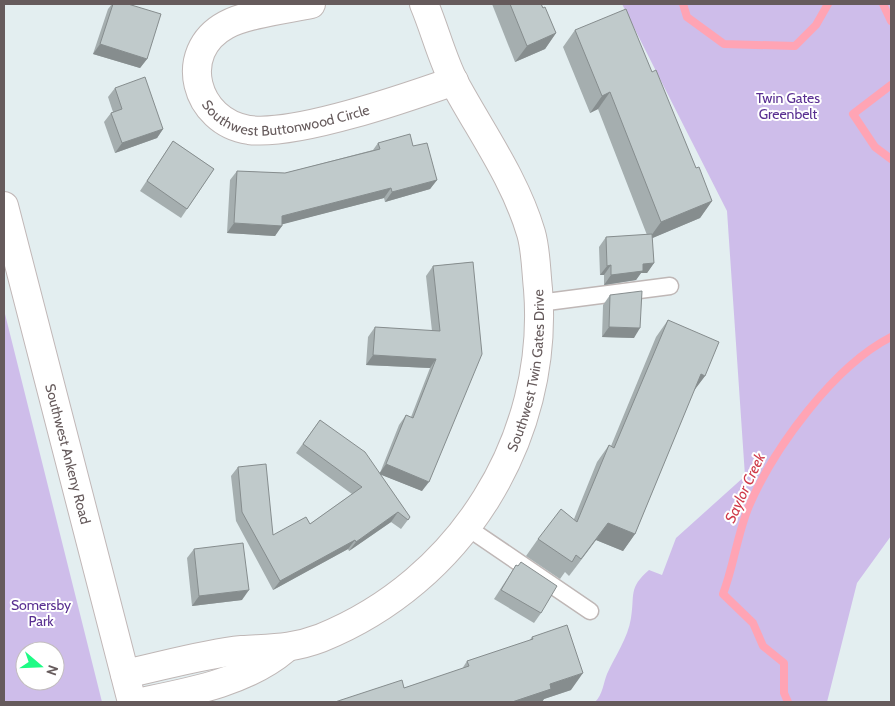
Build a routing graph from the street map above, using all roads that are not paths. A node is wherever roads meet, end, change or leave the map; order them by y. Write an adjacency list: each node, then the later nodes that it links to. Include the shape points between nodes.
1 (311, 4): 3 (street, Southwest Buttonwood Circle, via 238,20 211,37 201,53 196,71 198,88 209,110 226,124 265,131 343,115)
2 (424, 4): 3 (street, Southwest Twin Gates Drive)
3 (454, 81): 7 (street, Southwest Twin Gates Drive, via 516,194 531,234)
4 (4, 206): 5 (street, Southwest Ankeny Road)
5 (12, 273): 11 (street, Southwest Ankeny Road)
6 (670, 286): 7 (lane)
7 (539, 304): 8 (street, Southwest Twin Gates Drive, via 537,357 527,404 494,488)
8 (468, 528): 9 (lane); 10 (street, Southwest Twin Gates Drive, via 396,598 352,624)
9 (590, 611)
10 (286, 649): 11 (street, Southwest Twin Gates Drive, via 241,650); 13 (street, Southwest Twin Gates Drive, via 273,660 238,676 180,694)
11 (125, 674): 12 (street, Southwest Ankeny Road)
12 (132, 702)
13 (140, 702)

